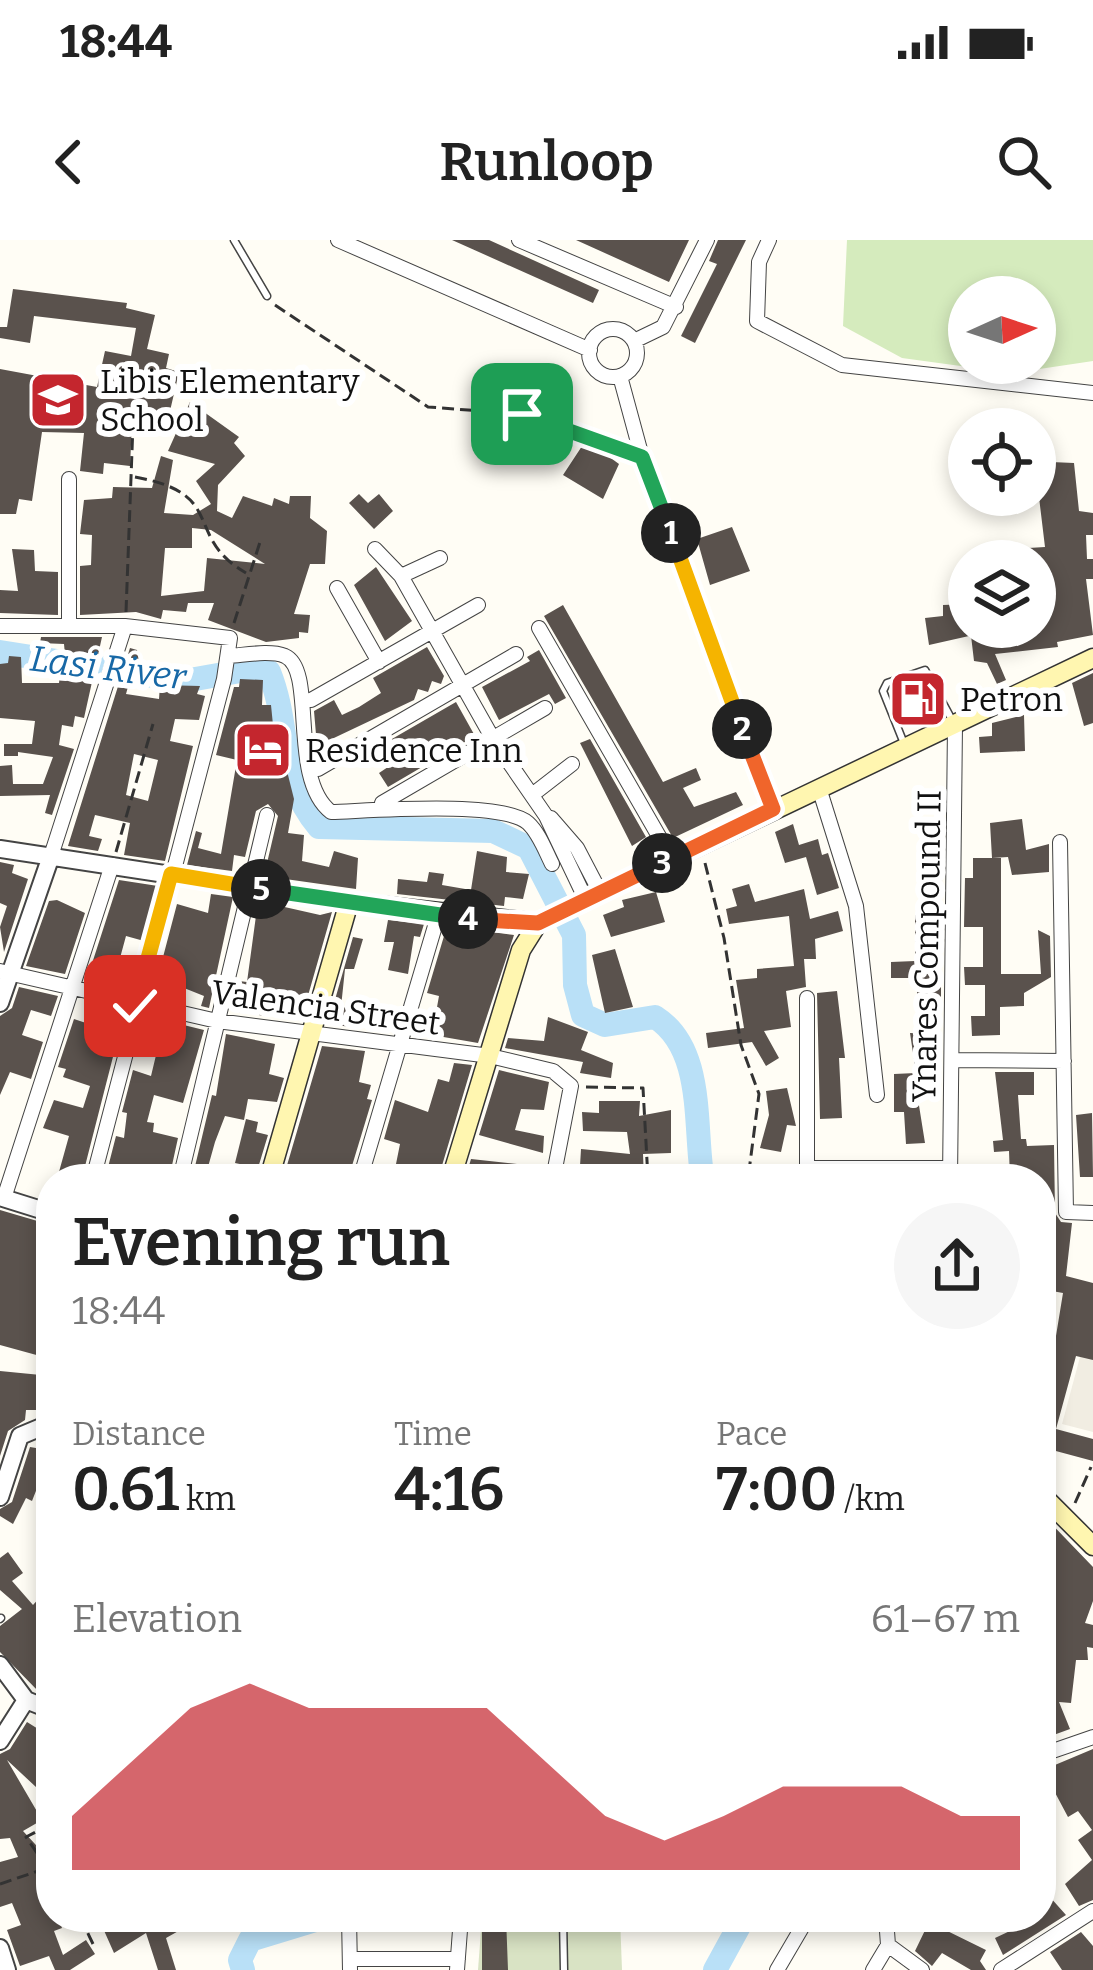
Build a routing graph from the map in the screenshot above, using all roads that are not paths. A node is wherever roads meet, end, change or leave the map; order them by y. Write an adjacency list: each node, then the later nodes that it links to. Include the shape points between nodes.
1 (234, 240): 6 (lane)
2 (338, 240): 9 (street)
3 (519, 240): 7 (street)
4 (707, 240): 7 (street)
5 (769, 240): 11 (street, via 759,262 758,321 842,365)
6 (267, 296)
7 (676, 307): 8 (street, via 663,327)
8 (634, 341): 9 (street, via 611,329); 10 (street, via 635,362)
9 (590, 350): 10 (street, via 600,373)
10 (620, 376): 38 (street, via 642,457)
11 (1093, 393)
12 (69, 479): 19 (street)
13 (375, 550): 15 (street)
14 (440, 558): 15 (street)
15 (401, 576): 22 (street)
16 (337, 588): 25 (street)
17 (478, 605): 22 (street)
18 (0, 626): 19 (street)
19 (69, 626): 20 (street)
20 (125, 626): 26 (street, via 230,638); 42 (street)
21 (539, 628): 43 (street)
22 (433, 632): 25 (street); 27 (street)
23 (517, 654): 27 (street)
24 (1093, 658): 30 (main road)
25 (379, 662): 28 (street)
26 (227, 667): 44 (street, via 280,654 292,660 300,673 302,750 315,793 331,812 512,815 526,821); 46 (street)
27 (463, 686): 31 (street); 34 (street)
28 (311, 700)
29 (545, 708): 31 (street)
30 (955, 725): 32 (main road); 32 (lane, via 925,670 887,683 883,691); 61 (street, Ynares Compound II)
31 (493, 740): 36 (street); 37 (street)
32 (906, 749): 35 (main road)
33 (572, 764): 36 (street)
34 (318, 769)
35 (820, 790): 38 (main road); 63 (street, via 856,906)
36 (532, 795): 49 (street, via 577,848)
37 (382, 803)
38 (773, 809): 43 (main road)
39 (267, 814): 47 (street)
40 (1060, 842): 62 (street)
41 (0, 849): 42 (street)
42 (51, 856): 45 (street); 52 (street)
43 (672, 859): 49 (main road)
44 (552, 864)
45 (112, 865): 46 (street); 53 (street)
46 (171, 874): 47 (street); 56 (street)
47 (253, 887): 48 (street); 57 (street)
48 (350, 902): 50 (main road); 58 (main road)
49 (579, 904): 51 (main road)
50 (438, 916): 51 (main road); 59 (street)
51 (538, 923): 60 (main road, via 521,950)
52 (5, 973): 53 (street, Valencia Street); 55 (street)
53 (69, 990): 56 (street, Valencia Street); 72 (street)
54 (807, 998): 70 (street)
55 (0, 1003)
56 (135, 1006): 57 (street, Valencia Street); 64 (street)
57 (217, 1022): 58 (street, Valencia Street); 65 (street)
58 (310, 1034): 59 (street, Valencia Street); 66 (main road)
59 (400, 1044): 60 (street, Valencia Street); 67 (street)
60 (490, 1056): 68 (main road); 69 (street, Valencia Street, via 553,1071 571,1086)
61 (954, 1060): 62 (street); 71 (street, Ynares Compound II)
62 (1064, 1061): 74 (street, via 1066,1212)
63 (877, 1095)
64 (97, 1164)
65 (184, 1164)
66 (273, 1164)
67 (364, 1164)
68 (456, 1164)
69 (556, 1164)
70 (807, 1164)
71 (950, 1164)
72 (2, 1198): 73 (street)
73 (36, 1208)
74 (1093, 1213)
75 (36, 1429): 76 (street, via 20,1436)
76 (0, 1497)
77 (1056, 1509): 78 (main road)
78 (1093, 1546)
79 (0, 1665): 80 (street)
80 (36, 1699)
81 (36, 1705): 83 (street)
82 (1093, 1737): 84 (street)
83 (0, 1741)
84 (1056, 1750)
85 (1093, 1911): 94 (street)
86 (349, 1932): 93 (street)
87 (460, 1932): 92 (street)
88 (563, 1932): 95 (lane)
89 (799, 1932): 96 (street)
90 (887, 1932): 91 (street)
91 (888, 1945): 97 (street); 98 (street)
92 (457, 1964): 93 (street)
93 (350, 1965)
94 (1012, 1967)
95 (564, 1970)
96 (777, 1970)
97 (873, 1970)
98 (922, 1970)

